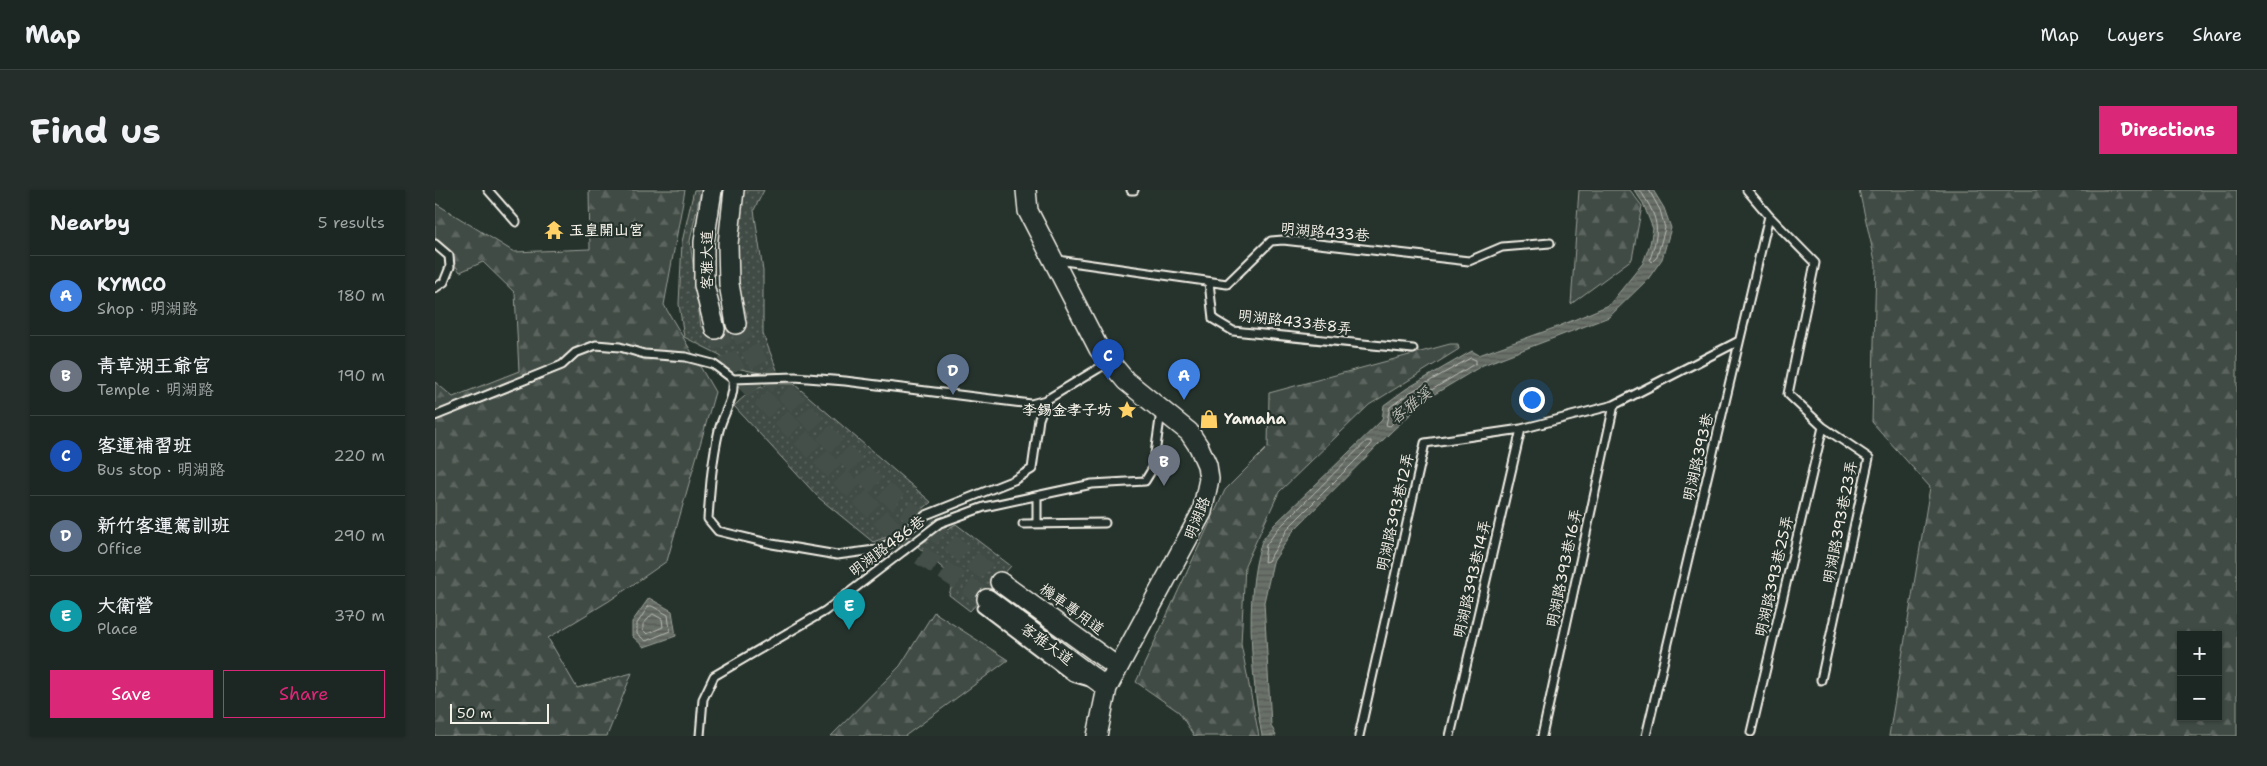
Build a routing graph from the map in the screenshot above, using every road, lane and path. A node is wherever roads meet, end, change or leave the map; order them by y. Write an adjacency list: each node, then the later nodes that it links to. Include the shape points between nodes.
1 (487, 190): 9 (lane)
2 (707, 190): 16 (lane, via 697,240 699,288)
3 (712, 190): 16 (main road, 客雅大道, via 704,242 704,285)
4 (734, 190): 15 (main road, 客雅大道, via 728,244 729,284)
5 (740, 190): 15 (lane, via 733,244)
6 (1026, 190): 12 (main road, 明湖路, via 1028,210)
7 (1747, 190): 8 (lane)
8 (1769, 216): 17 (lane, 明湖路393巷); 25 (lane, 明湖路393巷23弄, via 1815,263 1788,394)
9 (516, 222)
10 (1550, 243): 13 (lane, 明湖路433巷, via 1502,247 1469,261 1271,241 1227,284)
11 (435, 244): 14 (lane, via 449,256 450,267 444,282)
12 (1051, 259): 13 (lane, 明湖路433巷); 19 (main road, 明湖路)
13 (1209, 282): 18 (lane, 明湖路433巷8弄, via 1213,319 1233,331)
14 (435, 288)
15 (739, 324)
16 (712, 330)
17 (1739, 341): 22 (lane, 明湖路393巷12弄); 42 (lane, 明湖路393巷)
18 (1413, 349)
19 (1109, 362): 21 (lane); 23 (main road, 明湖路)
20 (733, 379): 21 (lane, via 795,377 1031,404); 21 (lane, via 734,391 720,428 711,469 708,519 718,531 837,555 875,550 893,542 926,515 1013,480 1032,469); 24 (lane, via 713,364 686,357 644,354 596,345 575,353 562,365)
21 (1045, 400)
22 (1614, 405): 26 (lane, 明湖路393巷12弄); 41 (lane, 明湖路393巷16弄)
23 (1161, 409): 27 (lane, 明湖路486巷, via 1153,468 1145,481 1092,484); 33 (main road, 明湖路, via 1189,432 1199,447 1207,465 1208,490 1192,533)
24 (435, 416)
25 (1823, 427): 34 (lane, 明湖路393巷23弄, via 1869,458); 36 (lane, 明湖路393巷25弄)
26 (1521, 429): 39 (lane, 明湖路393巷12弄, via 1425,443); 40 (lane, 明湖路393巷14弄)
27 (1037, 496): 28 (lane); 37 (lane, 明湖路486巷, via 984,507 940,523 825,611 714,676 703,699)
28 (1037, 523): 29 (lane); 30 (lane)
29 (1105, 523)
30 (1023, 524)
31 (1003, 580): 33 (main road, 客雅大道)
32 (984, 603): 35 (main road, 客雅大道)
33 (1117, 667): 35 (main road, 明湖路)
34 (1821, 680)
35 (1107, 688): 38 (main road, 明湖路)
36 (1751, 732)
37 (700, 736)
38 (1097, 736)
39 (1359, 736)
40 (1450, 736)
41 (1542, 736)
42 (1646, 736)

